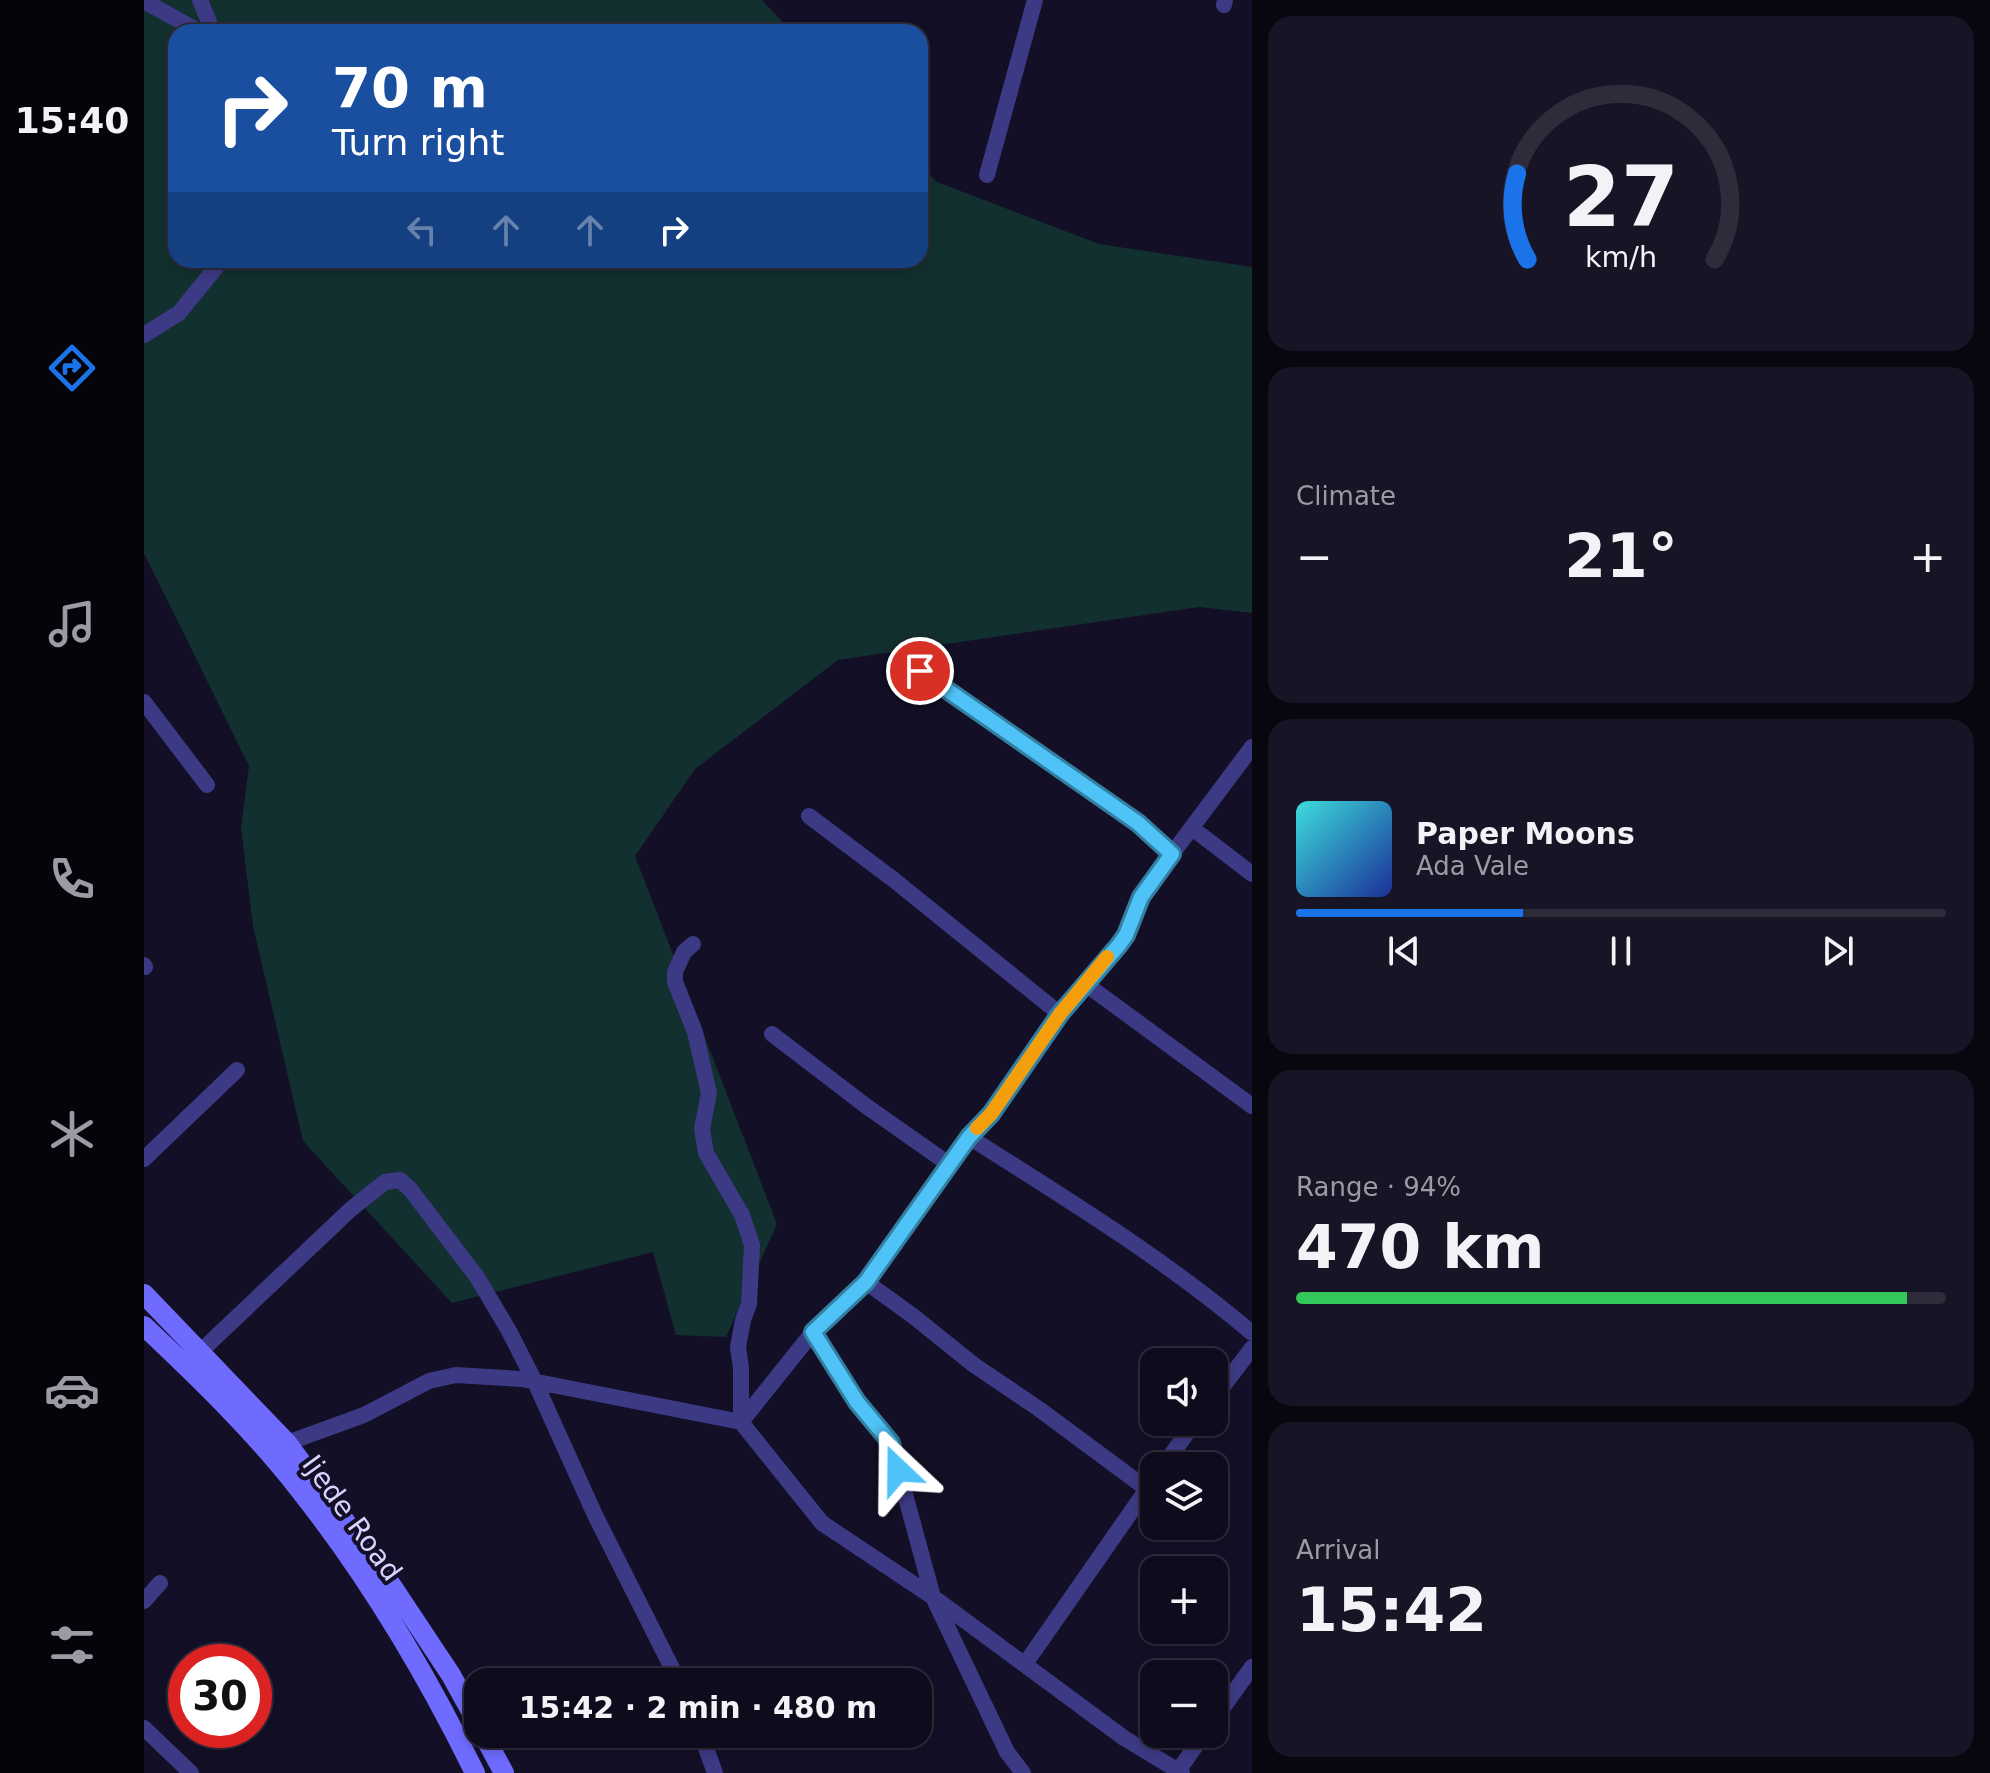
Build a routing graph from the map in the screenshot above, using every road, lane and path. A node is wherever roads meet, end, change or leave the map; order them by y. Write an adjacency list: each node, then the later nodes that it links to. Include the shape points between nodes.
1 (200, 0): 5 (street)
2 (1035, 0): 6 (street)
3 (144, 1): 4 (street)
4 (186, 24)
5 (210, 24)
6 (987, 175)
7 (216, 268): 8 (street, via 179,313)
8 (144, 335)
9 (920, 671): 15 (street, via 1138,823)
10 (144, 702): 12 (street)
11 (1252, 747): 14 (street)
12 (207, 785)
13 (809, 816): 19 (street)
14 (1192, 828): 15 (street); 16 (street)
15 (1172, 854): 18 (street, via 1141,897 1126,935)
16 (1252, 874)
17 (693, 944): 35 (street, via 684,952 675,982 695,1032 709,1093 702,1129 706,1153 742,1215 752,1245 749,1304 738,1347)
18 (1087, 985): 19 (street); 22 (street)
19 (1060, 1014): 23 (street, via 991,1114)
20 (772, 1034): 25 (street)
21 (237, 1070): 24 (street)
22 (1252, 1106)
23 (969, 1137): 25 (street); 30 (street, via 1122,1237)
24 (144, 1159)
25 (950, 1165): 26 (street)
26 (866, 1282): 29 (street); 37 (street, via 974,1365)
27 (144, 1294): 32 (main road, Ijede Road)
28 (144, 1326): 53 (main road, Ijede Road, via 277,1464 354,1563 407,1646)
29 (813, 1332): 35 (street); 40 (street, via 857,1402 891,1443)
30 (1252, 1333)
31 (1252, 1348): 33 (street)
32 (201, 1351): 34 (street, via 351,1209 385,1182 400,1180 477,1277); 36 (main road, Ijede Road)
33 (1228, 1380)
34 (535, 1382): 35 (street); 36 (street, via 489,1375 429,1381 364,1415); 44 (street)
35 (741, 1422): 40 (street, via 822,1523)
36 (287, 1443): 45 (main road, Ijede Road, via 382,1571)
37 (1140, 1477)
38 (1140, 1498): 42 (street)
39 (160, 1583): 41 (street)
40 (933, 1597): 42 (street); 56 (street, via 1007,1752)
41 (144, 1601)
42 (1025, 1664): 51 (street, via 1124,1738)
43 (1252, 1667): 46 (street)
44 (672, 1668)
45 (464, 1699)
46 (1228, 1700)
47 (144, 1728): 52 (street)
48 (491, 1748): 54 (main road)
49 (706, 1748): 55 (street)
50 (1195, 1748): 51 (street)
51 (1180, 1772)
52 (191, 1773)
53 (475, 1773)
54 (504, 1773)
55 (715, 1773)
56 (1023, 1773)

